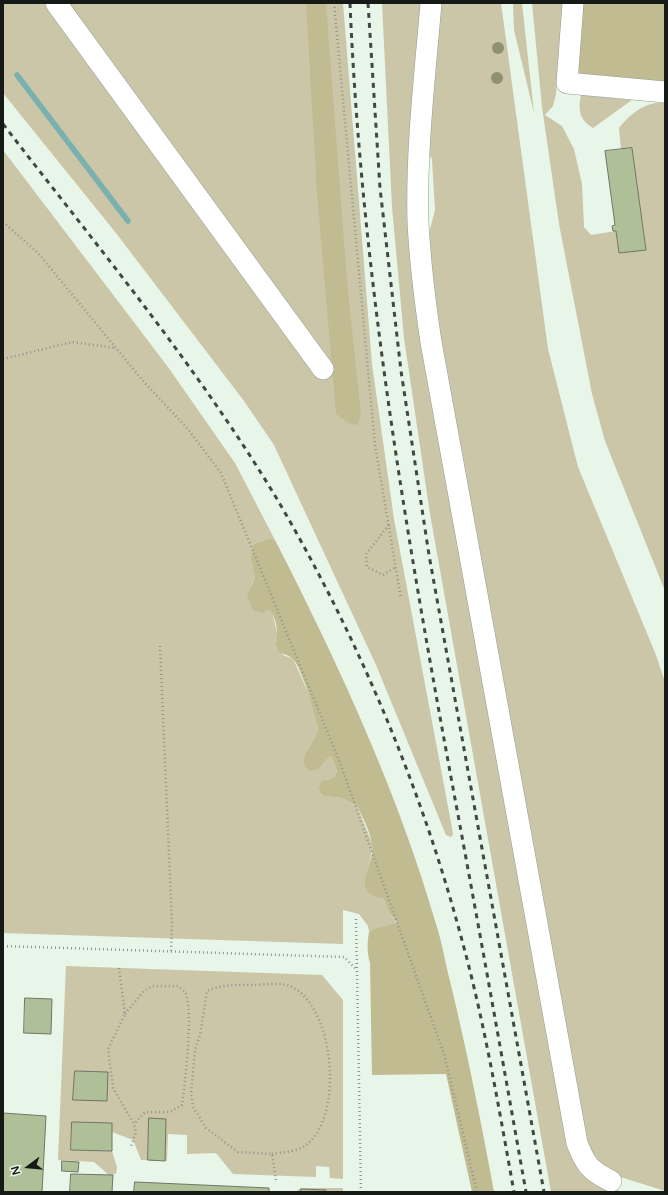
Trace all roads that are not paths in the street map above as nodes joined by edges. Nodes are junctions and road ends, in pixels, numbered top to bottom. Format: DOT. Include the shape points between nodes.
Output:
graph roads {
  1 [pos="56,3"];
  2 [pos="431,3"];
  3 [pos="573,3"];
  4 [pos="665,92"];
  5 [pos="323,370"];
  6 [pos="611,1181"];
  1 -- 5 [label="lane"];
  2 -- 6 [label="lane" via="419,158 418,220 430,342 577,1143 585,1163 597,1174"];
  3 -- 4 [label="lane" via="567,83"];
}
